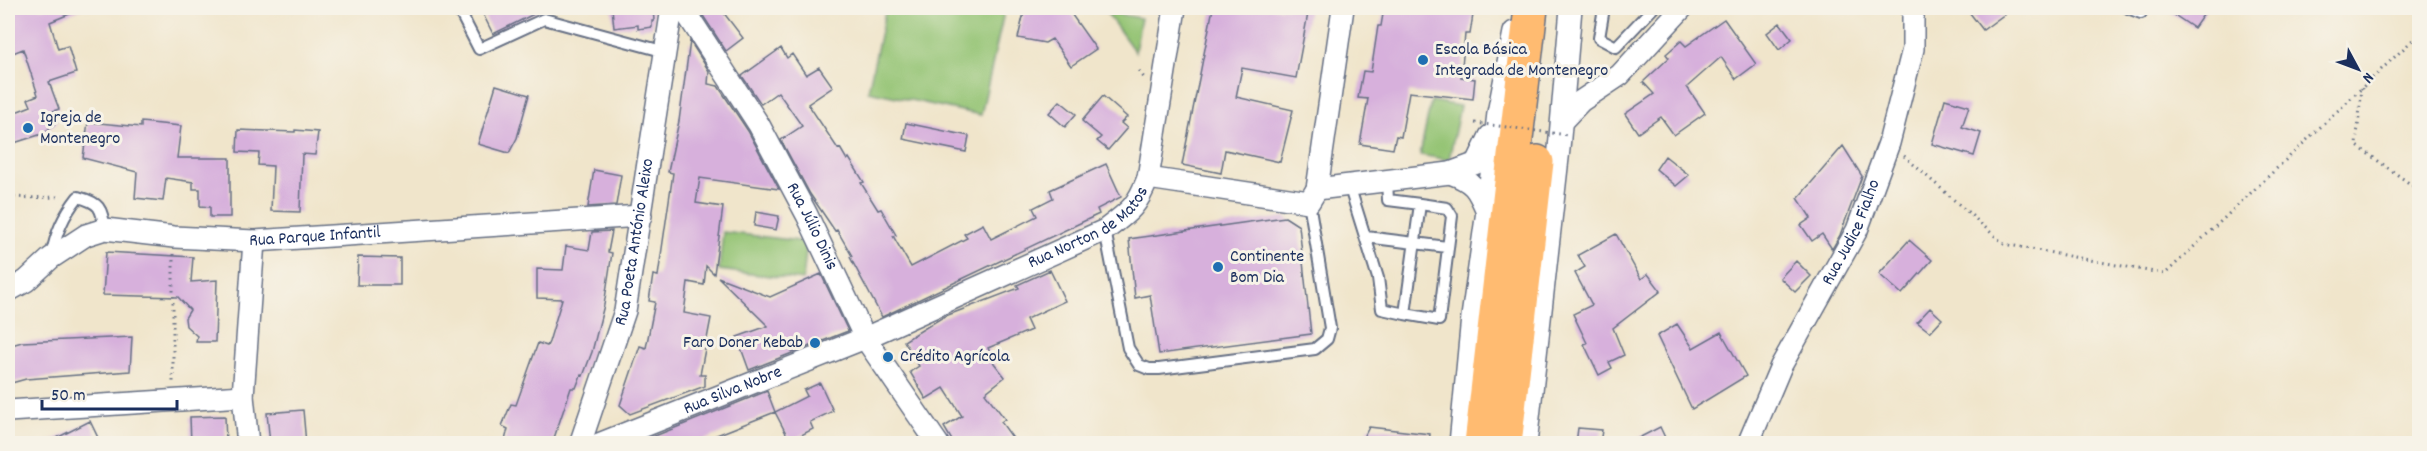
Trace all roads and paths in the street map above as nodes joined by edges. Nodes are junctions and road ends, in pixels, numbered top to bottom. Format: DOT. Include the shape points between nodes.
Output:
graph roads {
  1 [pos="458,8"];
  2 [pos="672,8"];
  3 [pos="683,8"];
  4 [pos="1175,8"];
  5 [pos="1343,8"];
  6 [pos="1518,8"];
  7 [pos="1531,8"];
  8 [pos="1554,8"];
  9 [pos="1571,8"];
  10 [pos="1604,8"];
  11 [pos="1653,8"];
  12 [pos="1682,8"];
  13 [pos="1913,8"];
  14 [pos="2128,8"];
  15 [pos="2141,14"];
  16 [pos="2420,33"];
  17 [pos="667,44"];
  18 [pos="1566,63"];
  19 [pos="1605,85"];
  20 [pos="2362,87"];
  21 [pos="1498,113"];
  22 [pos="1475,123"];
  23 [pos="1565,128"];
  24 [pos="1889,143"];
  25 [pos="1449,173"];
  26 [pos="1148,178"];
  27 [pos="1387,181"];
  28 [pos="1349,185"];
  29 [pos="2420,191"];
  30 [pos="8,196"];
  31 [pos="1313,196"];
  32 [pos="1420,204"];
  33 [pos="62,205"];
  34 [pos="1488,211"];
  35 [pos="641,216"];
  36 [pos="105,229"];
  37 [pos="1105,230"];
  38 [pos="174,237"];
  39 [pos="1366,237"];
  40 [pos="254,241"];
  41 [pos="1415,243"];
  42 [pos="1447,248"];
  43 [pos="51,258"];
  44 [pos="8,291"];
  45 [pos="1405,314"];
  46 [pos="865,338"];
  47 [pos="243,396"];
  48 [pos="173,400"];
  49 [pos="8,411"];
  50 [pos="248,444"];
  51 [pos="580,444"];
  52 [pos="599,444"];
  53 [pos="938,444"];
  54 [pos="1460,444"];
  55 [pos="1481,444"];
  56 [pos="1505,444"];
  57 [pos="1526,444"];
  58 [pos="1748,444"];
  1 -- 17 [label="lane" via="479,49 544,19"];
  2 -- 17 [label="street, Rua Poeta António Aleixo"];
  3 -- 46 [label="street, Rua Júlio Dinis" via="759,125"];
  4 -- 26 [label="street"];
  5 -- 31 [label="street"];
  6 -- 21 [label="street"];
  7 -- 55 [label="main road"];
  8 -- 56 [label="main road"];
  9 -- 18 [label="street"];
  10 -- 11 [label="lane" via="1599,38 1616,47"];
  12 -- 19 [label="street" via="1620,75"];
  13 -- 24 [label="street, Rua Judice Fialho" via="1913,49"];
  14 -- 15 [label="lane"];
  16 -- 20 [label="path"];
  17 -- 35 [label="street, Rua Poeta António Aleixo"];
  18 -- 19 [label="street" via="1581,81"];
  18 -- 23 [label="street"];
  19 -- 23 [label="street" via="1581,101"];
  20 -- 24 [label="path" via="2165,274 2004,244"];
  20 -- 29 [label="path" via="2356,145"];
  21 -- 25 [label="street, Rua Norton de Matos" via="1476,163"];
  21 -- 34 [label="street"];
  22 -- 23 [label="path, bridge"];
  23 -- 57 [label="street"];
  24 -- 58 [label="street, Rua Judice Fialho" via="1857,231 1781,366"];
  25 -- 27 [label="street, Rua Norton de Matos"];
  25 -- 34 [label="street" via="1467,179"];
  26 -- 31 [label="street, Rua Norton de Matos"];
  26 -- 37 [label="street, Rua Norton de Matos" via="1139,200"];
  27 -- 28 [label="street, Rua Norton de Matos"];
  27 -- 32 [label="lane" via="1388,200"];
  28 -- 31 [label="street, Rua Norton de Matos"];
  28 -- 39 [label="lane"];
  30 -- 33 [label="path" via="63,198"];
  31 -- 37 [label="lane" via="1330,328 1327,339 1315,349 1159,369 1139,365 1128,348"];
  32 -- 41 [label="lane"];
  32 -- 42 [label="lane" via="1447,208 1452,216"];
  34 -- 54 [label="street" via="1472,317"];
  35 -- 40 [label="street, Rua Parque Infantil"];
  35 -- 51 [label="street, Rua Poeta António Aleixo" via="625,311"];
  36 -- 38 [label="street, Rua Parque Infantil"];
  36 -- 43 [label="street, Rua Parque Infantil" via="86,235"];
  36 -- 43 [label="lane" via="101,209 78,197 56,232"];
  37 -- 46 [label="street, Rua Norton de Matos"];
  38 -- 40 [label="street, Rua Parque Infantil"];
  38 -- 48 [label="path"];
  39 -- 41 [label="lane"];
  39 -- 45 [label="lane" via="1382,309"];
  40 -- 47 [label="street"];
  41 -- 42 [label="lane"];
  41 -- 45 [label="lane"];
  42 -- 45 [label="lane" via="1439,320"];
  43 -- 44 [label="street, Rua Parque Infantil" via="26,281"];
  46 -- 52 [label="street, Rua Silva Nobre"];
  46 -- 53 [label="street, Rua Júlio Dinis"];
  47 -- 48 [label="street"];
  47 -- 50 [label="street"];
  48 -- 49 [label="street"];
}
